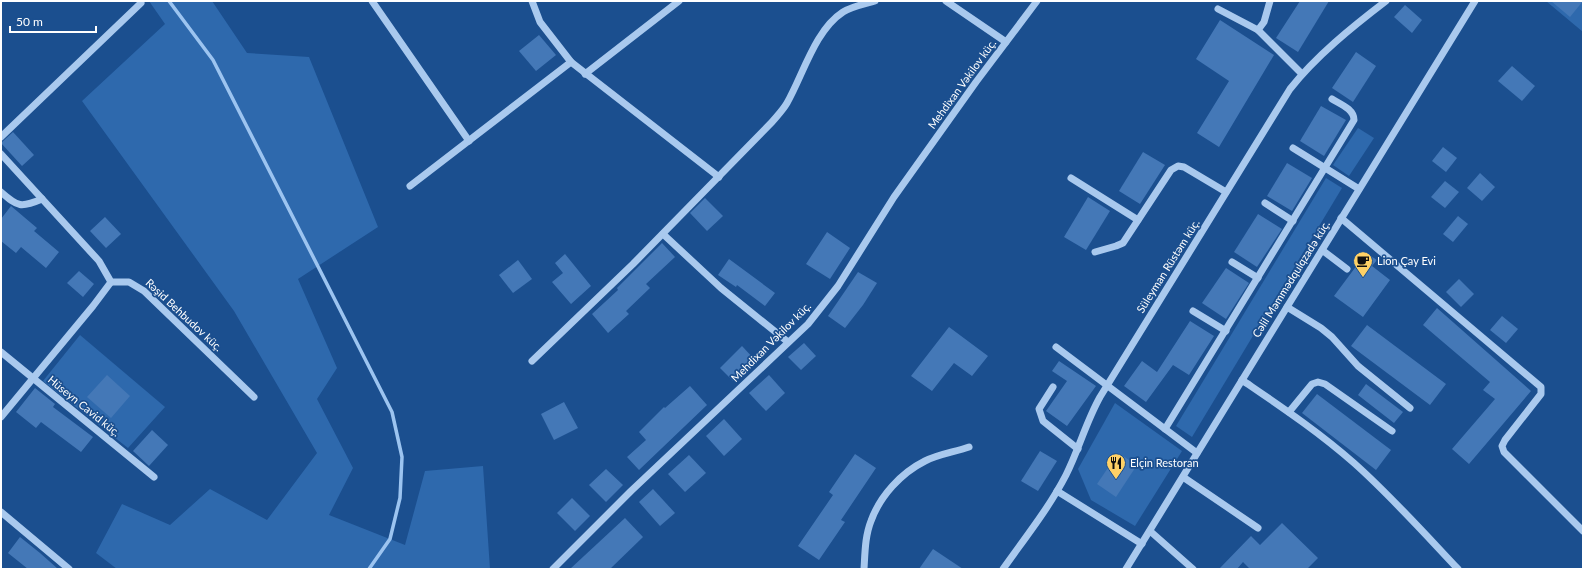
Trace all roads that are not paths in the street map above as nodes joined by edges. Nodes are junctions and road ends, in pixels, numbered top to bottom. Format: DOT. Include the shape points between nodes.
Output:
graph roads {
  1 [pos="372,1"];
  2 [pos="532,1"];
  3 [pos="679,1"];
  4 [pos="875,1"];
  5 [pos="946,1"];
  6 [pos="1037,1"];
  7 [pos="1270,1"];
  8 [pos="1386,1"];
  9 [pos="1475,1"];
  10 [pos="141,3"];
  11 [pos="1218,9"];
  12 [pos="1258,30"];
  13 [pos="1006,42"];
  14 [pos="571,62"];
  15 [pos="585,74"];
  16 [pos="1302,74"];
  17 [pos="1332,98"];
  18 [pos="1,137"];
  19 [pos="469,141"];
  20 [pos="1293,148"];
  21 [pos="1,154"];
  22 [pos="1325,168"];
  23 [pos="719,177"];
  24 [pos="1071,178"];
  25 [pos="410,186"];
  26 [pos="1359,189"];
  27 [pos="1,192"];
  28 [pos="1226,192"];
  29 [pos="42,199"];
  30 [pos="1265,203"];
  31 [pos="1342,218"];
  32 [pos="1138,220"];
  33 [pos="1293,221"];
  34 [pos="663,234"];
  35 [pos="1322,250"];
  36 [pos="1095,252"];
  37 [pos="1232,262"];
  38 [pos="1347,269"];
  39 [pos="1258,278"];
  40 [pos="111,282"];
  41 [pos="1287,306"];
  42 [pos="1193,311"];
  43 [pos="1226,331"];
  44 [pos="788,342"];
  45 [pos="1056,347"];
  46 [pos="1,352"];
  47 [pos="532,360"];
  48 [pos="33,379"];
  49 [pos="1242,380"];
  50 [pos="1107,385"];
  51 [pos="1053,387"];
  52 [pos="254,397"];
  53 [pos="1410,408"];
  54 [pos="1289,412"];
  55 [pos="1,417"];
  56 [pos="1166,429"];
  57 [pos="1392,431"];
  58 [pos="969,447"];
  59 [pos="1078,449"];
  60 [pos="1197,453"];
  61 [pos="154,477"];
  62 [pos="1182,477"];
  63 [pos="1057,491"];
  64 [pos="1,512"];
  65 [pos="1258,528"];
  66 [pos="1150,531"];
  67 [pos="1583,531"];
  68 [pos="1142,544"];
  69 [pos="69,569"];
  70 [pos="553,569"];
  71 [pos="864,569"];
  72 [pos="1003,569"];
  73 [pos="1126,569"];
  74 [pos="1193,569"];
  75 [pos="1458,569"];
  1 -- 19 [label="street"];
  2 -- 14 [label="street" via="540,22"];
  3 -- 15 [label="street"];
  4 -- 23 [label="street" via="843,12 828,26 811,53 786,104"];
  5 -- 13 [label="street"];
  6 -- 13 [label="street, Mehdixan Vəkilov küç."];
  7 -- 12 [label="street" via="1264,22"];
  8 -- 16 [label="street, Süleyman Rüstəm küç."];
  9 -- 26 [label="street, Cəlil Məmmədqulqzadə küç."];
  10 -- 18 [label="street"];
  11 -- 12 [label="street"];
  12 -- 16 [label="street"];
  13 -- 44 [label="street, Mehdixan Vəkilov küç." via="894,197 838,286 808,324"];
  14 -- 15 [label="street"];
  14 -- 19 [label="street"];
  15 -- 23 [label="street"];
  16 -- 28 [label="street, Süleyman Rüstəm küç."];
  17 -- 22 [label="street" via="1352,111 1354,120"];
  19 -- 25 [label="street"];
  20 -- 22 [label="street"];
  21 -- 29 [label="street"];
  22 -- 26 [label="street"];
  22 -- 33 [label="street"];
  23 -- 34 [label="street"];
  24 -- 32 [label="street"];
  26 -- 31 [label="street, Cəlil Məmmədqulqzadə küç."];
  27 -- 29 [label="street" via="14,204 21,206"];
  28 -- 32 [label="street" via="1178,166 1172,170"];
  28 -- 50 [label="street, Süleyman Rüstəm küç."];
  29 -- 40 [label="street" via="99,261"];
  30 -- 33 [label="street"];
  31 -- 35 [label="street, Cəlil Məmmədqulqzadə küç."];
  31 -- 67 [label="street" via="1541,387 1542,394 1502,446 1509,459"];
  32 -- 36 [label="street" via="1123,243"];
  33 -- 39 [label="street"];
  34 -- 44 [label="street" via="721,288"];
  34 -- 47 [label="street"];
  35 -- 38 [label="street"];
  35 -- 41 [label="street, Cəlil Məmmədqulqzadə küç."];
  37 -- 39 [label="street"];
  39 -- 43 [label="street"];
  40 -- 48 [label="street"];
  40 -- 52 [label="street, Rəşid Behbudov küç." via="129,282 144,291"];
  41 -- 49 [label="street, Cəlil Məmmədqulqzadə küç."];
  41 -- 53 [label="street" via="1322,328 1358,366"];
  42 -- 43 [label="street"];
  43 -- 56 [label="street"];
  44 -- 70 [label="street, Mehdixan Vəkilov küç."];
  45 -- 50 [label="street"];
  46 -- 48 [label="street, Hüseyn Cavid küç."];
  48 -- 55 [label="street"];
  48 -- 61 [label="street, Hüseyn Cavid küç."];
  49 -- 54 [label="street"];
  49 -- 60 [label="street, Cəlil Məmmədqulqzadə küç."];
  50 -- 56 [label="street"];
  50 -- 59 [label="street, Süleyman Rüstəm küç." via="1089,418"];
  51 -- 59 [label="street" via="1039,409 1040,415 1043,421"];
  54 -- 57 [label="street" via="1312,384 1318,382 1325,384"];
  54 -- 75 [label="street" via="1355,464 1408,515"];
  56 -- 60 [label="street"];
  58 -- 71 [label="street" via="926,460 904,474 885,495 871,520"];
  59 -- 63 [label="street, Süleyman Rüstəm küç."];
  60 -- 62 [label="street, Cəlil Məmmədqulqzadə küç."];
  62 -- 65 [label="street"];
  62 -- 66 [label="street, Cəlil Məmmədqulqzadə küç."];
  63 -- 68 [label="street"];
  63 -- 72 [label="street, Süleyman Rüstəm küç."];
  64 -- 69 [label="street"];
  66 -- 68 [label="street, Cəlil Məmmədqulqzadə küç."];
  66 -- 74 [label="street"];
  68 -- 73 [label="street, Cəlil Məmmədqulqzadə küç."];
}
